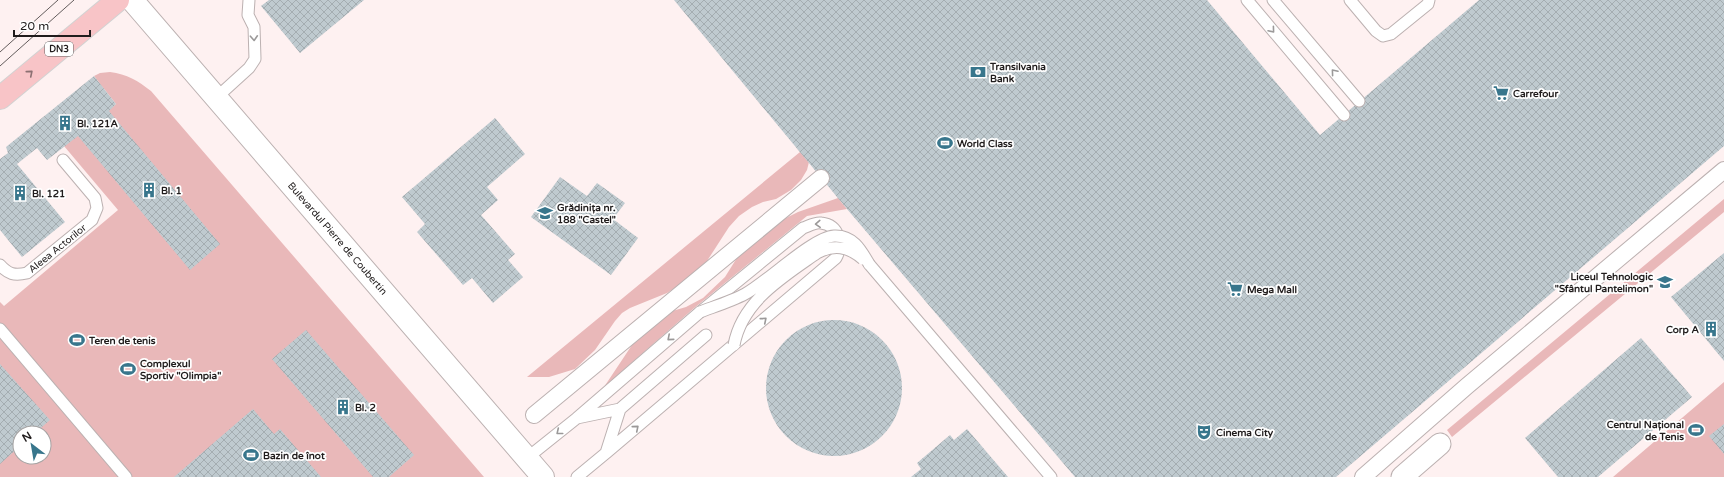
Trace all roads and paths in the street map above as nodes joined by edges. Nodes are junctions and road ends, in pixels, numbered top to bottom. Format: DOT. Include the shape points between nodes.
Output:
graph roads {
  1 [pos="118,0"];
  2 [pos="132,0"];
  3 [pos="249,0"];
  4 [pos="1247,0"];
  5 [pos="1273,0"];
  6 [pos="1350,0"];
  7 [pos="1429,0"];
  8 [pos="0,98"];
  9 [pos="216,98"];
  10 [pos="1359,101"];
  11 [pos="1344,115"];
  12 [pos="63,160"];
  13 [pos="1724,170"];
  14 [pos="821,178"];
  15 [pos="839,236"];
  16 [pos="869,264"];
  17 [pos="0,265"];
  18 [pos="700,312"];
  19 [pos="0,329"];
  20 [pos="706,335"];
  21 [pos="734,345"];
  22 [pos="620,409"];
  23 [pos="534,415"];
  24 [pos="577,418"];
  25 [pos="1440,444"];
  26 [pos="606,453"];
  27 [pos="527,458"];
  28 [pos="126,477"];
  29 [pos="543,477"];
  30 [pos="577,477"];
  31 [pos="1051,477"];
  32 [pos="1363,477"];
  33 [pos="1402,477"];
  8 -- 1 [label="main road, DN3, one-way"];
  2 -- 9 [label="street, Bulevardul Pierre de Coubertin"];
  3 -- 9 [label="lane, one-way" via="248,15 254,27 254,59 249,68"];
  4 -- 11 [label="lane, one-way"];
  10 -- 5 [label="lane, one-way"];
  6 -- 7 [label="lane" via="1376,31 1384,36 1391,34 1428,4"];
  9 -- 27 [label="street, Bulevardul Pierre de Coubertin"];
  12 -- 17 [label="lane, Aleea Actorilor" via="95,198 97,208 92,220 27,273 8,273"];
  13 -- 32 [label="street"];
  14 -- 23 [label="street"];
  15 -- 16 [label="lane, bridge" via="855,243"];
  15 -- 18 [label="lane, bridge" via="832,236 816,244 744,295"];
  15 -- 18 [label="lane, one-way" via="827,224 820,223 803,228"];
  21 -- 15 [label="lane, one-way" via="836,258 840,252"];
  16 -- 21 [label="lane, bridge" via="854,252 838,246 817,253 761,295 737,332"];
  16 -- 31 [label="lane"];
  18 -- 24 [label="lane, one-way"];
  19 -- 28 [label="lane"];
  20 -- 22 [label="lane"];
  26 -- 21 [label="lane, one-way"];
  22 -- 24 [label="lane"];
  22 -- 26 [label="lane"];
  24 -- 27 [label="lane, one-way"];
  25 -- 33 [label="street"];
  26 -- 30 [label="lane"];
  27 -- 29 [label="street, Bulevardul Pierre de Coubertin"];
}
